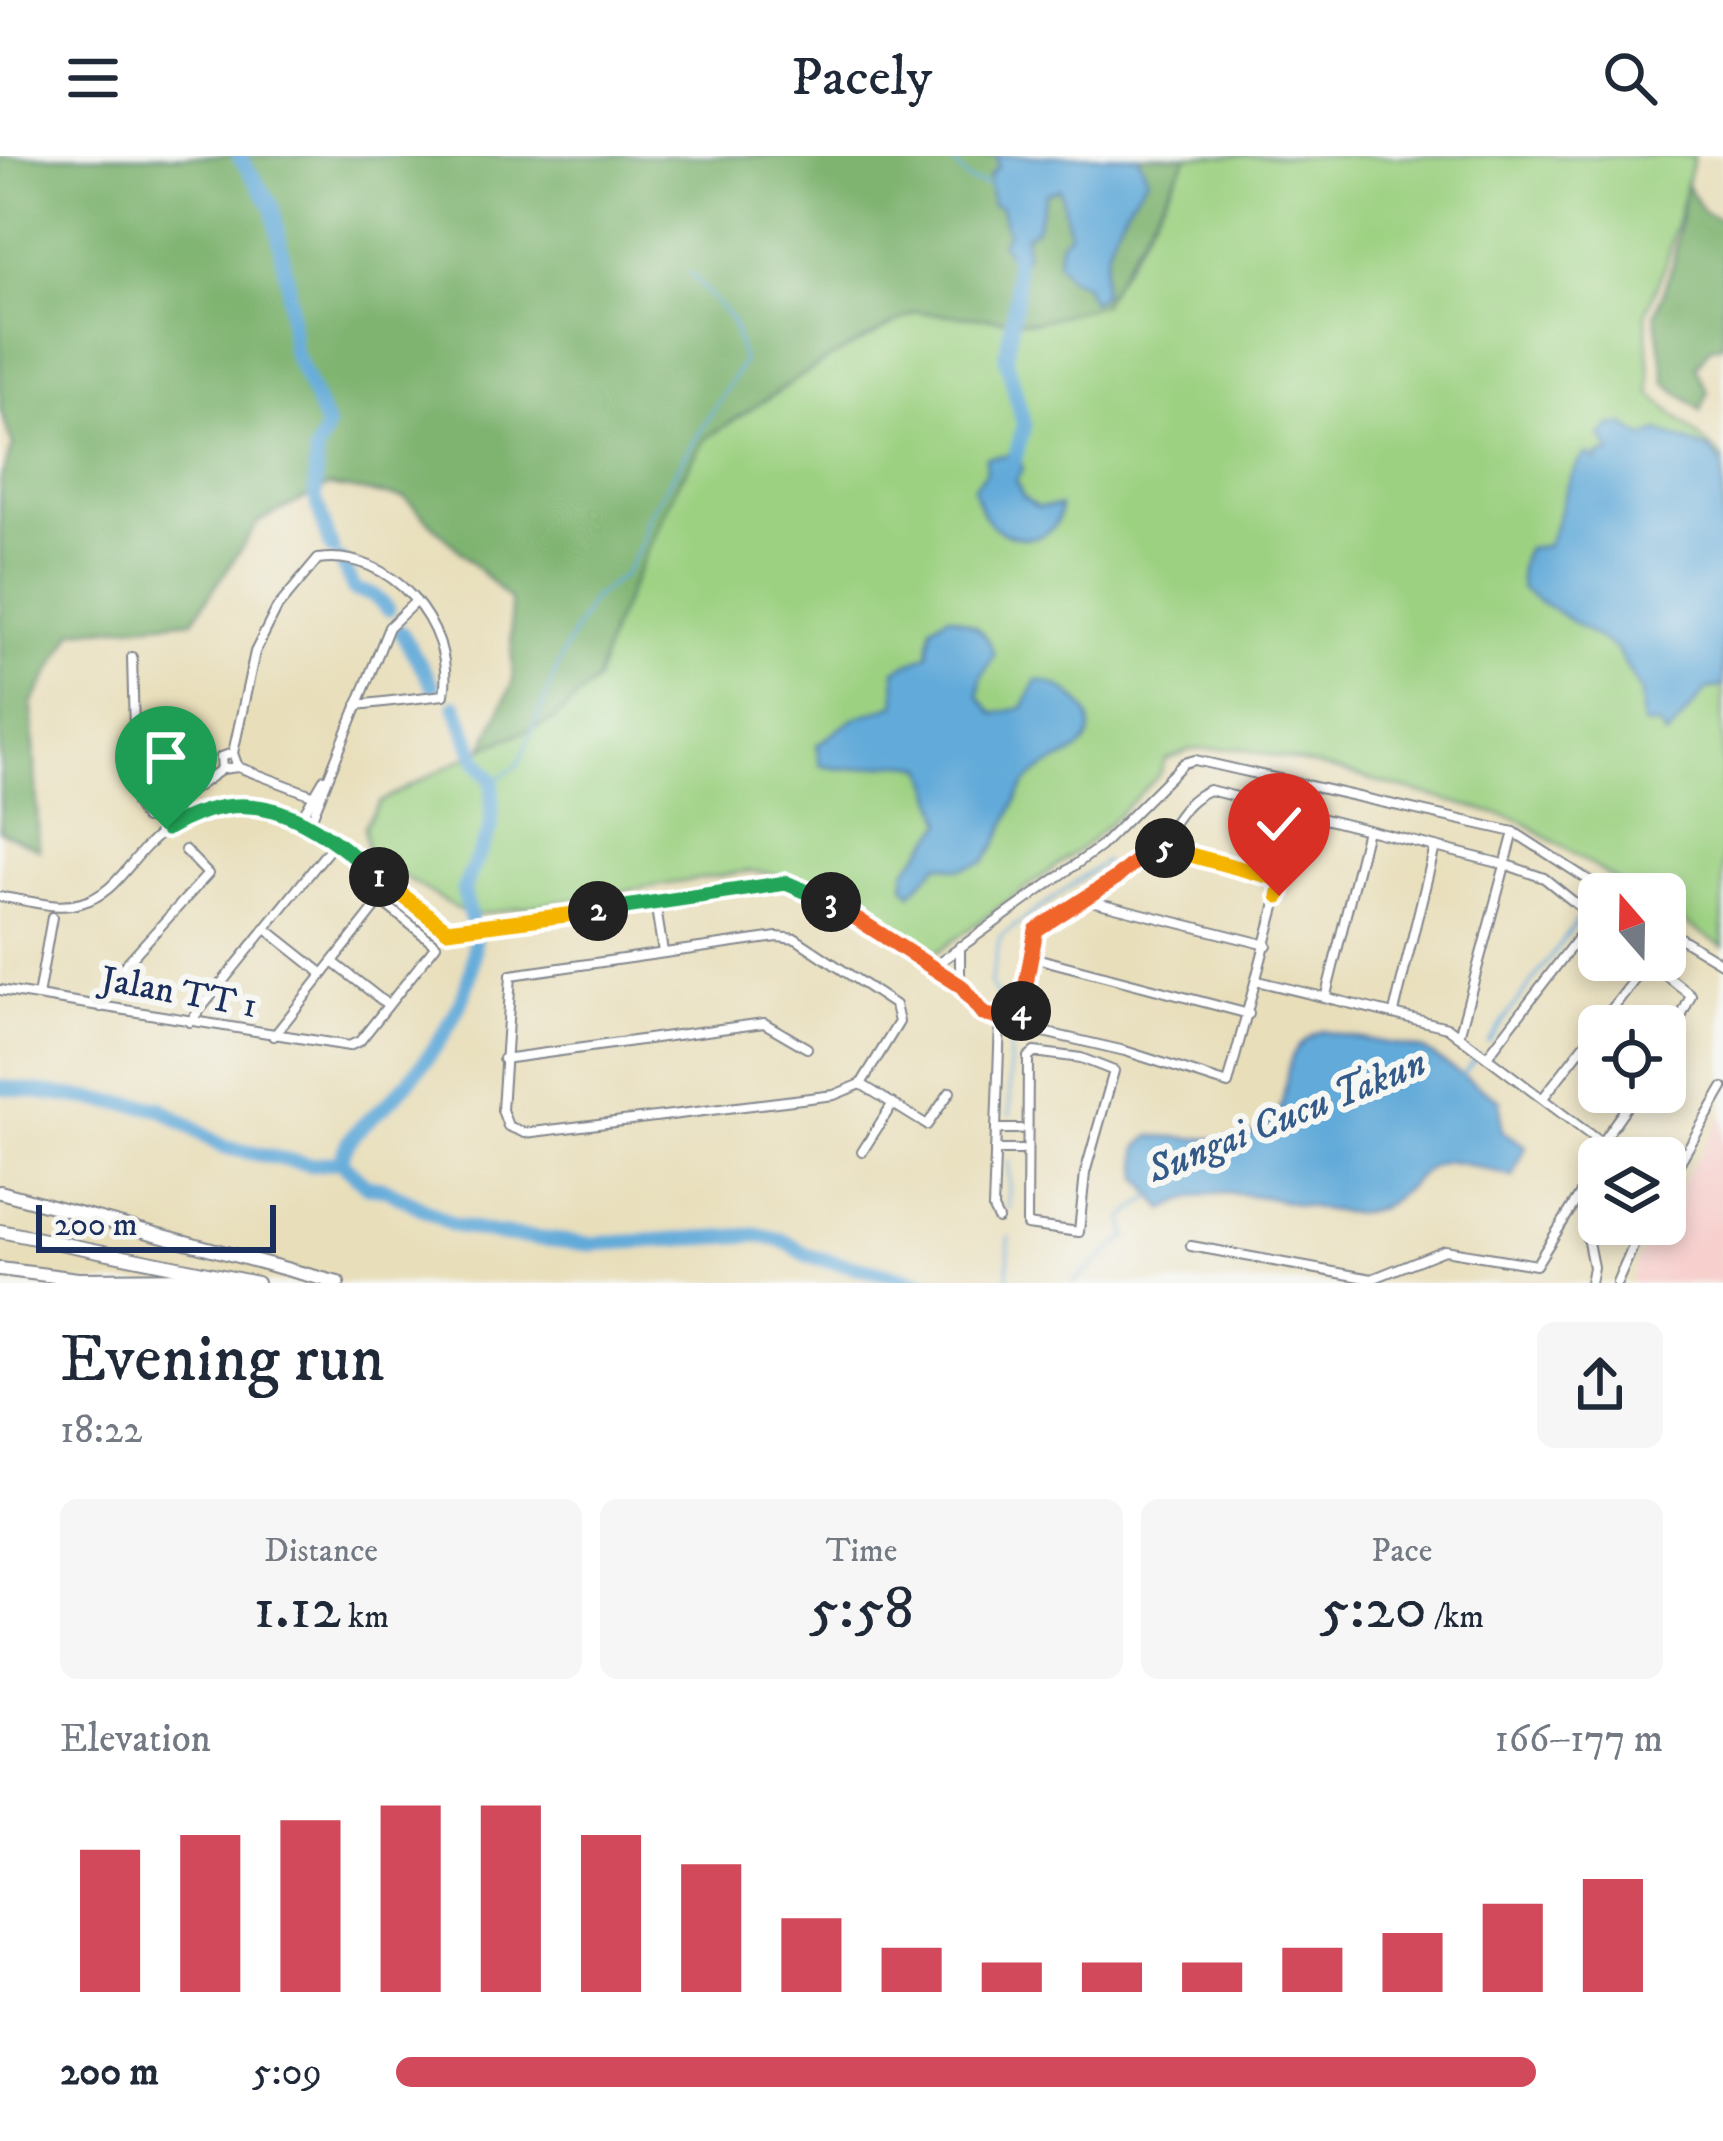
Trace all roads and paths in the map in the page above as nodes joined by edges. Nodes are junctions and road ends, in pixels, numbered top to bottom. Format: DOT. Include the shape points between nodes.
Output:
graph roads {
  1 [pos="416,601"];
  2 [pos="132,657"];
  3 [pos="356,705"];
  4 [pos="233,752"];
  5 [pos="238,767"];
  6 [pos="222,769"];
  7 [pos="316,796"];
  8 [pos="1300,813"];
  9 [pos="306,821"];
  10 [pos="1367,830"];
  11 [pos="1514,832"];
  12 [pos="336,841"];
  13 [pos="1155,845"];
  14 [pos="1435,847"];
  15 [pos="185,850"];
  16 [pos="1507,865"];
  17 [pos="1578,873"];
  18 [pos="1283,880"];
  19 [pos="391,888"];
  20 [pos="0,897"];
  21 [pos="1086,900"];
  22 [pos="380,901"];
  23 [pos="655,902"];
  24 [pos="1578,905"];
  25 [pos="52,917"];
  26 [pos="265,928"];
  27 [pos="1686,942"];
  28 [pos="1578,943"];
  29 [pos="961,945"];
  30 [pos="1267,945"];
  31 [pos="663,952"];
  32 [pos="1032,958"];
  33 [pos="333,962"];
  34 [pos="1723,964"];
  35 [pos="933,967"];
  36 [pos="323,974"];
  37 [pos="1257,981"];
  38 [pos="1633,981"];
  39 [pos="1673,981"];
  40 [pos="961,986"];
  41 [pos="0,990"];
  42 [pos="1326,995"];
  43 [pos="38,996"];
  44 [pos="388,1005"];
  45 [pos="1686,1006"];
  46 [pos="101,1007"];
  47 [pos="1394,1012"];
  48 [pos="1249,1014"];
  49 [pos="190,1022"];
  50 [pos="1000,1022"];
  51 [pos="1018,1023"];
  52 [pos="274,1036"];
  53 [pos="1459,1036"];
  54 [pos="808,1048"];
  55 [pos="1489,1054"];
  56 [pos="503,1059"];
  57 [pos="861,1084"];
  58 [pos="1723,1088"];
  59 [pos="950,1092"];
  60 [pos="1544,1098"];
  61 [pos="892,1103"];
  62 [pos="996,1129"];
  63 [pos="1593,1137"];
  64 [pos="995,1150"];
  65 [pos="862,1152"];
  66 [pos="1686,1152"];
  67 [pos="0,1194"];
  68 [pos="1578,1198"];
  69 [pos="998,1219"];
  70 [pos="1027,1225"];
  71 [pos="2,1231"];
  72 [pos="1589,1245"];
  73 [pos="1633,1245"];
  74 [pos="1191,1246"];
  75 [pos="0,1269"];
  76 [pos="250,1282"];
  77 [pos="338,1283"];
  78 [pos="1590,1283"];
  79 [pos="1617,1283"];
  1 -- 3 [label="street" via="389,627"];
  1 -- 3 [label="street" via="444,659 444,695"];
  1 -- 4 [label="street" via="357,559 318,560 277,608 255,652"];
  2 -- 6 [label="street" via="140,812 152,819"];
  3 -- 7 [label="street"];
  4 -- 5 [label="street"];
  4 -- 6 [label="street" via="221,757"];
  5 -- 6 [label="street"];
  5 -- 7 [label="street"];
  7 -- 9 [label="street"];
  8 -- 10 [label="street"];
  8 -- 13 [label="street" via="1208,790 1187,800"];
  8 -- 18 [label="street"];
  9 -- 12 [label="street"];
  9 -- 20 [label="street" via="254,806 208,809 166,829 88,901 56,906"];
  10 -- 14 [label="street"];
  10 -- 42 [label="street"];
  11 -- 16 [label="street"];
  11 -- 17 [label="street"];
  11 -- 29 [label="street" via="1195,760 1100,847"];
  12 -- 19 [label="street"];
  12 -- 26 [label="street"];
  13 -- 18 [label="street"];
  13 -- 21 [label="street"];
  14 -- 16 [label="street"];
  14 -- 47 [label="street"];
  15 -- 46 [label="street" via="208,874 116,976"];
  16 -- 24 [label="street" via="1544,878"];
  16 -- 53 [label="street"];
  18 -- 30 [label="street"];
  19 -- 22 [label="street"];
  19 -- 23 [label="street" via="447,930"];
  21 -- 30 [label="street"];
  21 -- 32 [label="street" via="1036,930"];
  22 -- 33 [label="street"];
  22 -- 44 [label="street" via="436,945"];
  23 -- 31 [label="street"];
  23 -- 35 [label="street" via="786,883 808,888"];
  25 -- 43 [label="street"];
  26 -- 36 [label="street"];
  26 -- 49 [label="street"];
  27 -- 34 [label="street"];
  28 -- 55 [label="street"];
  29 -- 35 [label="street"];
  29 -- 40 [label="street"];
  30 -- 37 [label="street"];
  31 -- 56 [label="street" via="511,975"];
  31 -- 57 [label="street" via="796,939 855,978 900,1013"];
  32 -- 48 [label="street"];
  32 -- 51 [label="street"];
  33 -- 36 [label="street"];
  33 -- 44 [label="street"];
  35 -- 40 [label="street"];
  36 -- 52 [label="street"];
  37 -- 42 [label="street"];
  37 -- 48 [label="street"];
  38 -- 60 [label="street"];
  39 -- 45 [label="street" via="1691,995"];
  40 -- 50 [label="street"];
  41 -- 43 [label="street, Jalan TT 1"];
  42 -- 47 [label="street"];
  43 -- 46 [label="street, Jalan TT 1"];
  44 -- 52 [label="street, Jalan TT 1" via="349,1046"];
  46 -- 49 [label="street, Jalan TT 1"];
  47 -- 53 [label="street"];
  48 -- 51 [label="street" via="1228,1084"];
  49 -- 52 [label="street, Jalan TT 1"];
  50 -- 51 [label="street"];
  50 -- 62 [label="street"];
  53 -- 55 [label="street"];
  54 -- 56 [label="street" via="764,1024"];
  55 -- 60 [label="street"];
  56 -- 57 [label="street" via="504,1119 525,1133 834,1095"];
  57 -- 61 [label="street"];
  58 -- 66 [label="street"];
  59 -- 61 [label="street" via="927,1125"];
  60 -- 63 [label="street"];
  61 -- 65 [label="street"];
  62 -- 64 [label="street"];
  62 -- 64 [label="street" via="1017,1129 1018,1150"];
  64 -- 69 [label="street"];
  67 -- 77 [label="highway"];
  68 -- 74 [label="street" via="1536,1265 1444,1250 1372,1280"];
  70 -- 70 [label="street" via="1028,1057 1082,1058 1112,1069 1106,1115 1084,1173 1084,1229"];
  71 -- 76 [label="highway"];
  72 -- 78 [label="street"];
  73 -- 79 [label="street"];
  75 -- 76 [label="highway"];
}
